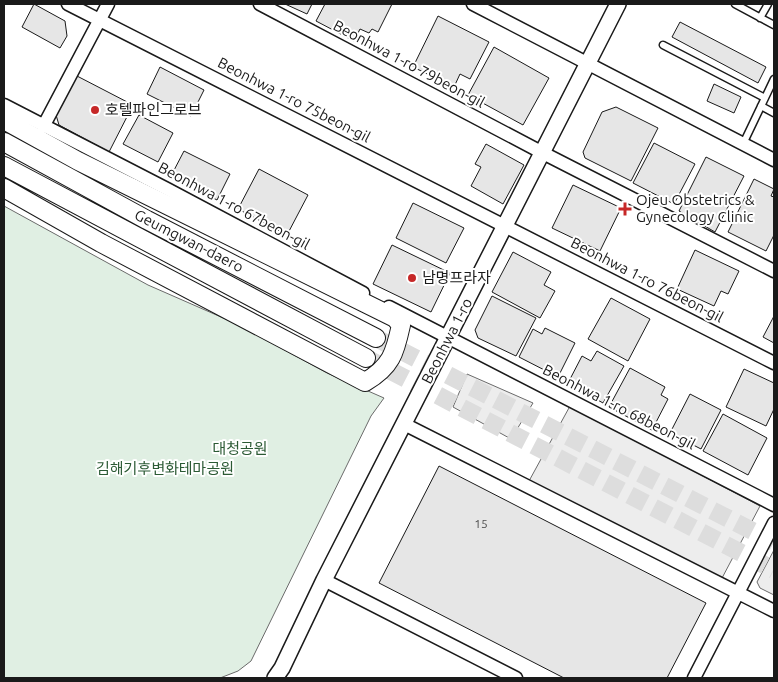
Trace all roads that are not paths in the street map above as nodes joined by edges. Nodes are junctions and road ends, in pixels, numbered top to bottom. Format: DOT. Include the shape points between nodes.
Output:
graph roads {
  1 [pos="68,4"];
  2 [pos="108,4"];
  3 [pos="260,4"];
  4 [pos="473,4"];
  5 [pos="618,4"];
  6 [pos="735,4"];
  7 [pos="768,4"];
  8 [pos="760,18"];
  9 [pos="99,20"];
  10 [pos="774,26"];
  11 [pos="663,45"];
  12 [pos="589,63"];
  13 [pos="774,79"];
  14 [pos="765,98"];
  15 [pos="4,105"];
  16 [pos="760,106"];
  17 [pos="774,113"];
  18 [pos="4,120"];
  19 [pos="43,127"];
  20 [pos="7,143"];
  21 [pos="743,144"];
  22 [pos="543,153"];
  23 [pos="774,160"];
  24 [pos="8,170"];
  25 [pos="4,188"];
  26 [pos="505,225"];
  27 [pos="774,271"];
  28 [pos="376,338"];
  29 [pos="448,338"];
  30 [pos="366,358"];
  31 [pos="774,363"];
  32 [pos="404,424"];
  33 [pos="774,504"];
  34 [pos="774,523"];
  35 [pos="324,580"];
  36 [pos="738,592"];
  37 [pos="774,611"];
  38 [pos="275,678"];
  39 [pos="516,678"];
  40 [pos="694,678"];
  1 -- 9 [label="street, Beonhwa 1-ro 75beon-gil"];
  2 -- 9 [label="street"];
  3 -- 22 [label="street, Beonhwa 1-ro 79beon-gil"];
  4 -- 12 [label="street"];
  5 -- 12 [label="street, Beonhwa 1-ro"];
  6 -- 8 [label="lane"];
  7 -- 8 [label="lane"];
  8 -- 10 [label="lane"];
  9 -- 19 [label="street"];
  9 -- 26 [label="street, Beonhwa 1-ro 75beon-gil"];
  11 -- 14 [label="lane"];
  12 -- 21 [label="street"];
  12 -- 22 [label="street, Beonhwa 1-ro"];
  13 -- 14 [label="lane"];
  14 -- 16 [label="lane"];
  15 -- 19 [label="street, Beonhwa 1-ro 67beon-gil"];
  16 -- 17 [label="lane"];
  16 -- 21 [label="lane"];
  18 -- 25 [label="main road" via="86,165 395,318 401,325 390,361 366,382 101,243"];
  19 -- 29 [label="street, Beonhwa 1-ro 67beon-gil"];
  20 -- 28 [label="main road, Geumgwan-daero" via="147,220"];
  21 -- 23 [label="street"];
  22 -- 26 [label="street, Beonhwa 1-ro"];
  22 -- 27 [label="street, Beonhwa 1-ro 79beon-gil"];
  24 -- 30 [label="main road, Geumgwan-daero"];
  26 -- 29 [label="street, Beonhwa 1-ro"];
  26 -- 31 [label="street, Beonhwa 1-ro 76beon-gil"];
  29 -- 32 [label="street, Beonhwa 1-ro"];
  29 -- 33 [label="street, Beonhwa 1-ro 68beon-gil"];
  32 -- 35 [label="street, Beonhwa 1-ro"];
  32 -- 36 [label="street"];
  34 -- 36 [label="street"];
  35 -- 38 [label="street, Beonhwa 1-ro"];
  35 -- 39 [label="street"];
  36 -- 37 [label="street"];
  36 -- 40 [label="street"];
}
